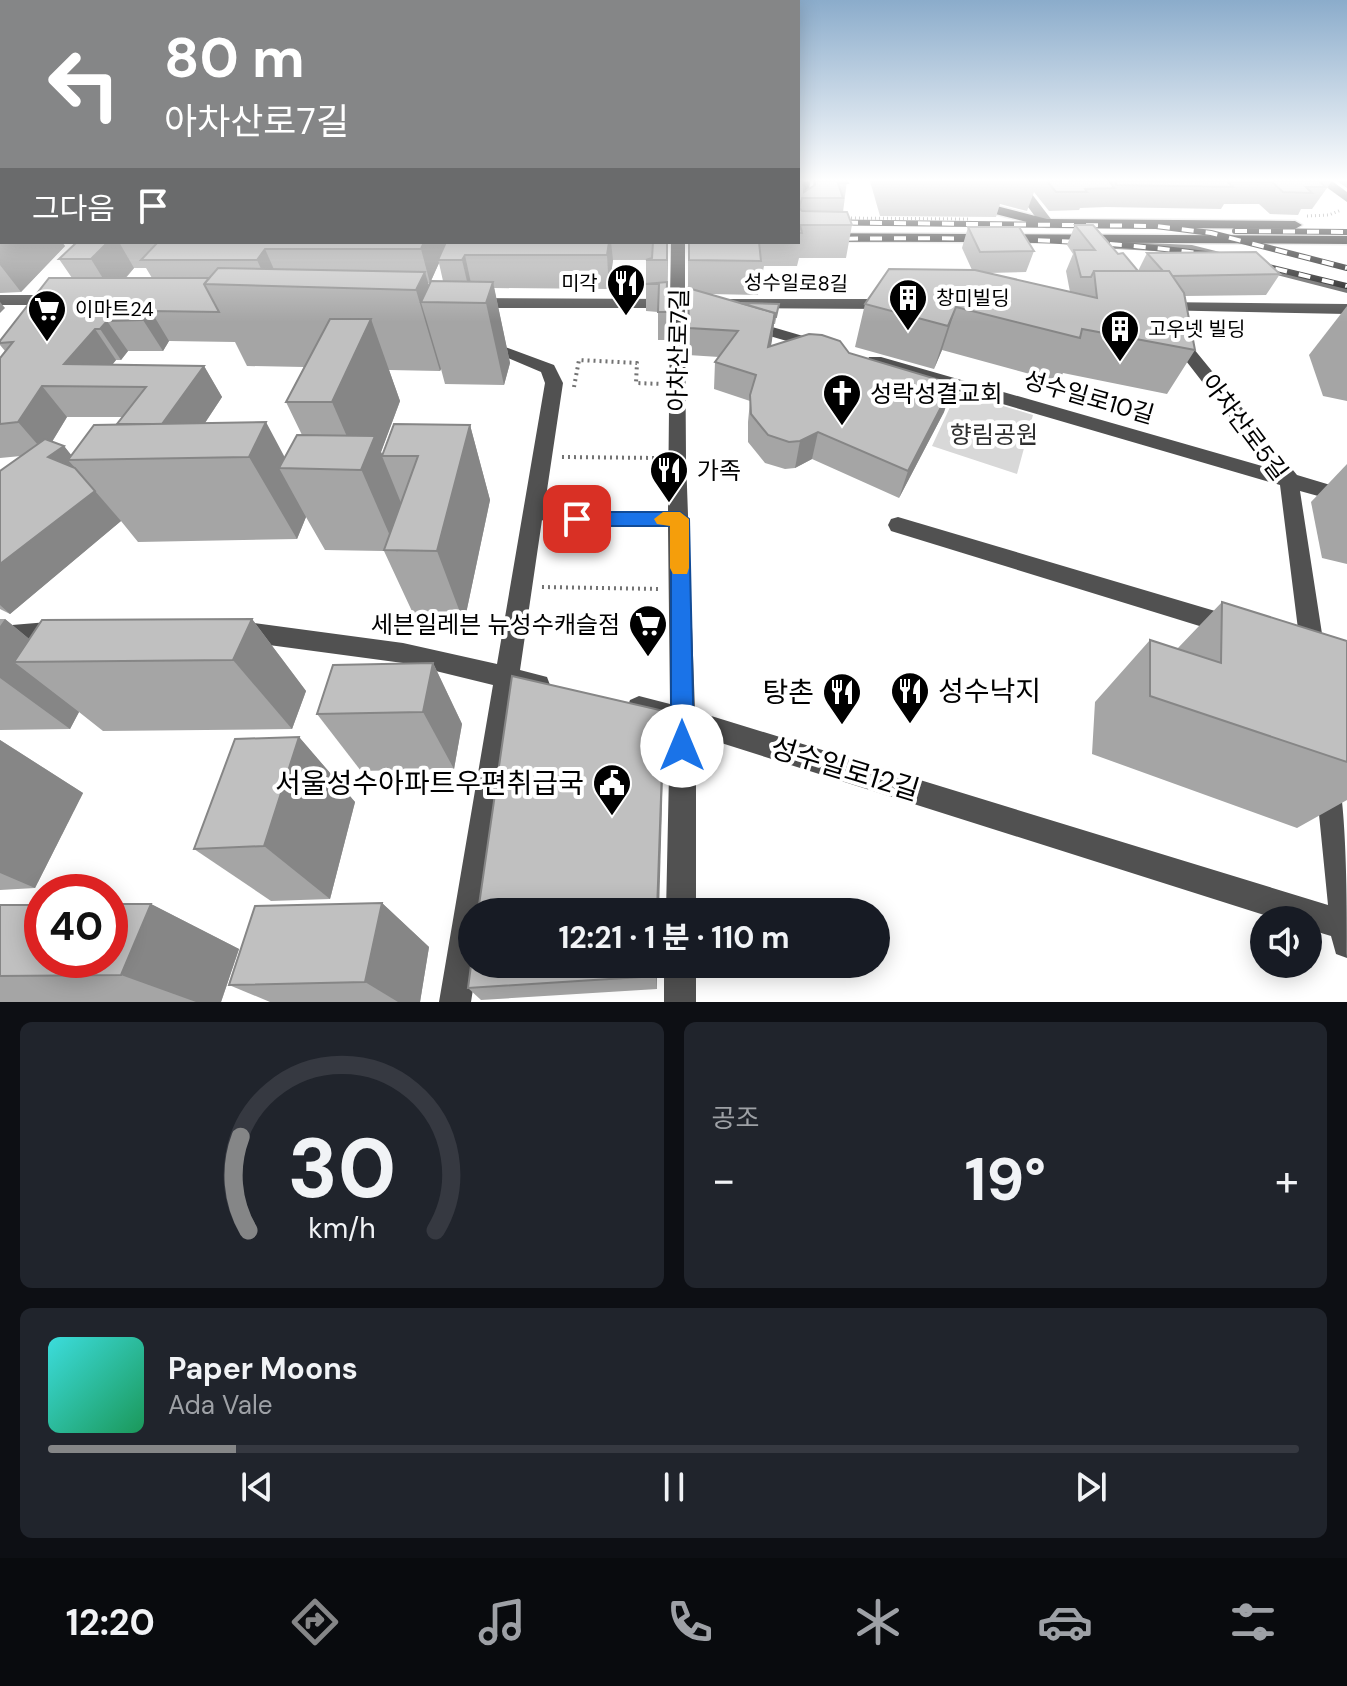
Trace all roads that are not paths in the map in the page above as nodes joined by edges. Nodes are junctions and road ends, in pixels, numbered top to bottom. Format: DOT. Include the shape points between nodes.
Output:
graph roads {
  1 [pos="800,237"];
  2 [pos="1347,240"];
  3 [pos="1099,242"];
  4 [pos="678,244"];
  5 [pos="1123,272"];
  6 [pos="1347,289"];
  7 [pos="0,300"];
  8 [pos="680,302"];
  9 [pos="447,303"];
  10 [pos="900,304"];
  11 [pos="1347,309"];
  12 [pos="36,321"];
  13 [pos="460,343"];
  14 [pos="831,349"];
  15 [pos="862,358"];
  16 [pos="1289,479"];
  17 [pos="1347,497"];
  18 [pos="552,519"];
  19 [pos="680,519"];
  20 [pos="898,525"];
  21 [pos="216,628"];
  22 [pos="77,630"];
  23 [pos="1253,633"];
  24 [pos="0,636"];
  25 [pos="1283,641"];
  26 [pos="1312,650"];
  27 [pos="507,677"];
  28 [pos="1316,681"];
  29 [pos="567,691"];
  30 [pos="611,702"];
  31 [pos="683,719"];
  32 [pos="1325,757"];
  33 [pos="681,898"];
  34 [pos="1346,926"];
  35 [pos="1347,943"];
  36 [pos="680,978"];
  37 [pos="455,1002"];
  38 [pos="680,1002"];
  1 -- 3 [label="main road"];
  2 -- 3 [label="main road"];
  3 -- 5 [label="street"];
  3 -- 6 [label="street" via="1192,249"];
  4 -- 8 [label="street, 아차산로7길"];
  7 -- 12 [label="street" via="61,296"];
  8 -- 9 [label="street, 성수일로8길"];
  8 -- 10 [label="street, 성수일로8길"];
  8 -- 14 [label="street"];
  8 -- 19 [label="street, 아차산로7길"];
  11 -- 16 [label="street, 아차산로5길" via="1143,303"];
  13 -- 27 [label="street" via="489,345 548,369 554,383"];
  15 -- 16 [label="street, 성수일로10길"];
  16 -- 17 [label="street, 성수일로10길"];
  16 -- 26 [label="street, 아차산로5길"];
  18 -- 19 [label="street"];
  19 -- 31 [label="street, 아차산로7길"];
  20 -- 23 [label="street"];
  21 -- 27 [label="street" via="403,653"];
  22 -- 24 [label="street"];
  25 -- 26 [label="street"];
  26 -- 28 [label="street, 아차산로5길"];
  27 -- 29 [label="street"];
  27 -- 37 [label="street"];
  30 -- 31 [label="street, 성수일로12길"];
  31 -- 33 [label="street, 아차산로7길"];
  31 -- 34 [label="street, 성수일로12길"];
  32 -- 34 [label="street"];
  34 -- 35 [label="street"];
  36 -- 38 [label="street"];
}
